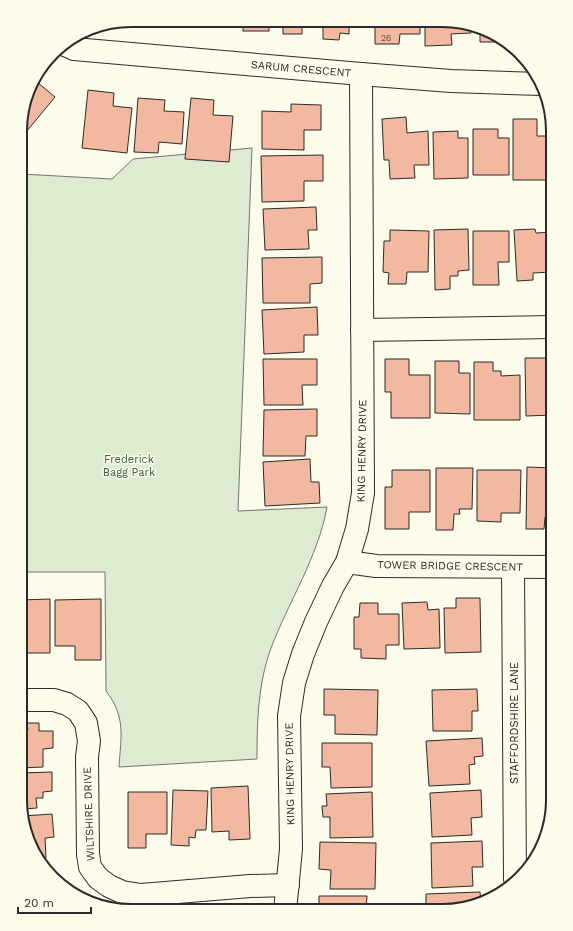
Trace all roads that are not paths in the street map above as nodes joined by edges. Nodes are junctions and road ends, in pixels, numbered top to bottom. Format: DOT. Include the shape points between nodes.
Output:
graph roads {
  1 [pos="70,47"];
  2 [pos="361,74"];
  3 [pos="534,84"];
  4 [pos="546,327"];
  5 [pos="362,330"];
  6 [pos="347,562"];
  7 [pos="513,567"];
  8 [pos="546,567"];
  9 [pos="27,700"];
  10 [pos="515,875"];
  11 [pos="288,885"];
  12 [pos="286,904"];
  1 -- 2 [label="street, SARUM CRESCENT"];
  2 -- 3 [label="street, SARUM CRESCENT"];
  2 -- 5 [label="street, KING HENRY DRIVE"];
  4 -- 5 [label="street"];
  5 -- 6 [label="street, KING HENRY DRIVE" via="362,493 358,529"];
  6 -- 7 [label="street, TOWER BRIDGE CRESCENT" via="376,566"];
  6 -- 11 [label="street, KING HENRY DRIVE" via="316,622 294,683 289,716 291,849"];
  7 -- 8 [label="street, TOWER BRIDGE CRESCENT"];
  7 -- 10 [label="street, STAFFORDSHIRE LANE"];
  9 -- 11 [label="street, WILTSHIRE DRIVE" via="54,700 67,704 78,711 86,723 89,741 88,854 90,867 98,878 109,886 122,892 141,895"];
  11 -- 12 [label="street, KING HENRY DRIVE"];
}
